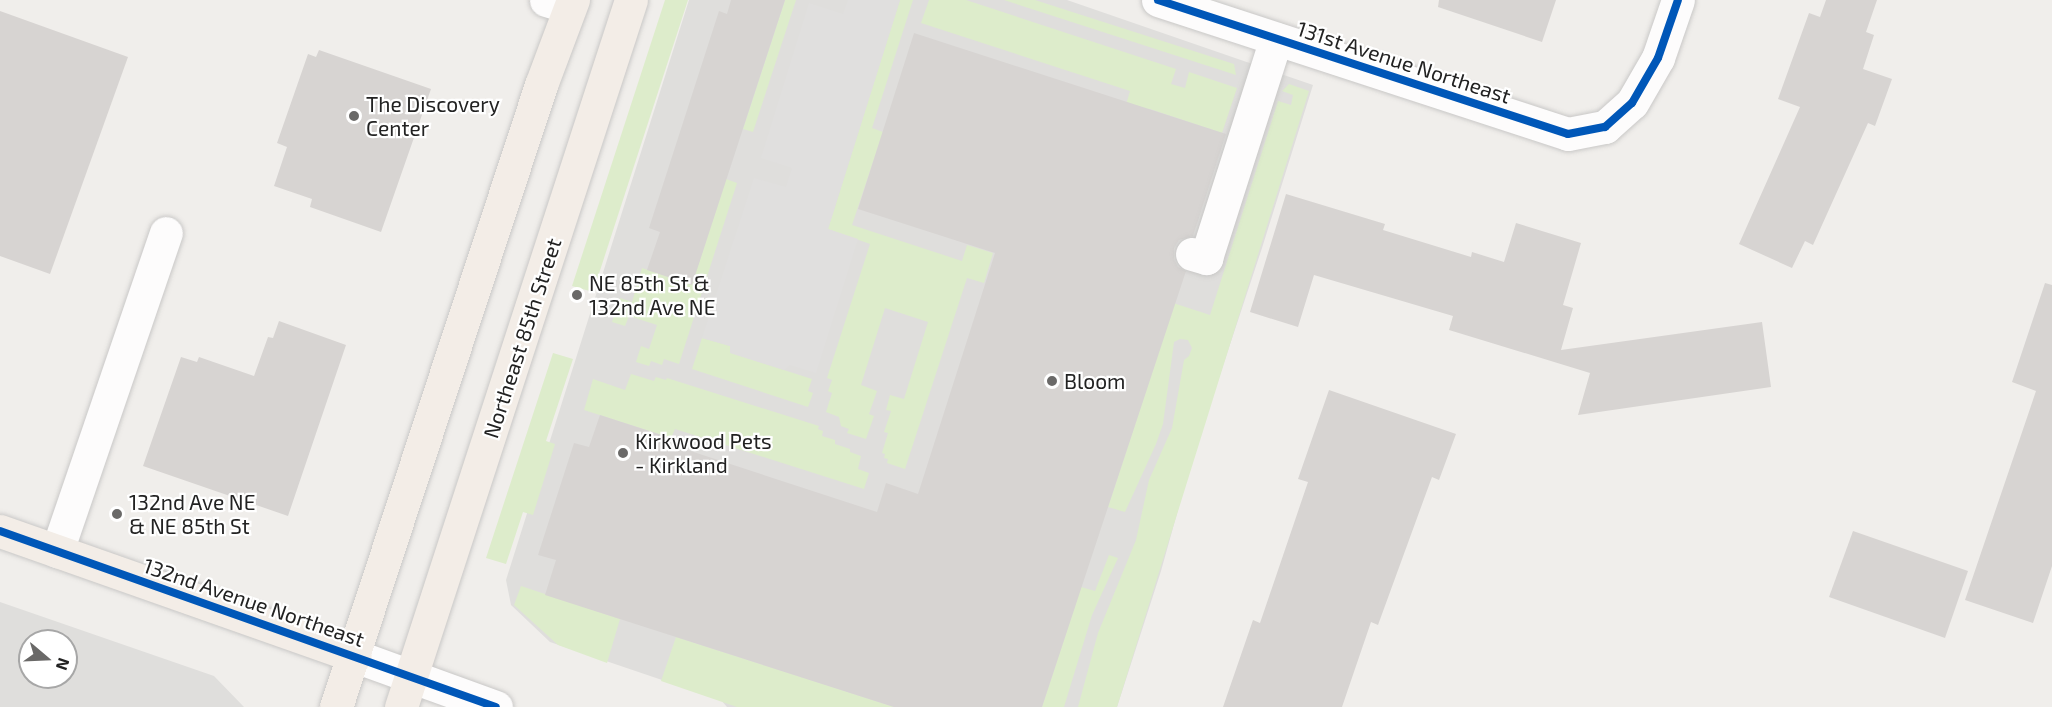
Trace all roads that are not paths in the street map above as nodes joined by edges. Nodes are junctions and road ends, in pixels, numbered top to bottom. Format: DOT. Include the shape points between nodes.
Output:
graph roads {
  1 [pos="631,0"];
  2 [pos="1158,0"];
  3 [pos="1678,0"];
  4 [pos="562,2"];
  5 [pos="1276,39"];
  6 [pos="166,233"];
  7 [pos="1192,254"];
  8 [pos="0,531"];
  9 [pos="57,551"];
  10 [pos="355,656"];
  11 [pos="406,692"];
  12 [pos="336,707"];
  13 [pos="496,707"];
  1 -- 11 [label="main road, Northeast 85th Street"];
  2 -- 5 [label="street, 131st Avenue Northeast"];
  3 -- 5 [label="street, 131st Avenue Northeast" via="1658,58 1632,103 1605,127 1568,134"];
  4 -- 10 [label="main road"];
  5 -- 7 [label="street" via="1206,258"];
  6 -- 9 [label="street"];
  8 -- 9 [label="main road, 132nd Avenue Northeast"];
  9 -- 10 [label="main road, 132nd Avenue Northeast"];
  10 -- 11 [label="street, 132nd Avenue Northeast"];
  10 -- 12 [label="main road"];
  11 -- 13 [label="street, 132nd Avenue Northeast"];
}
